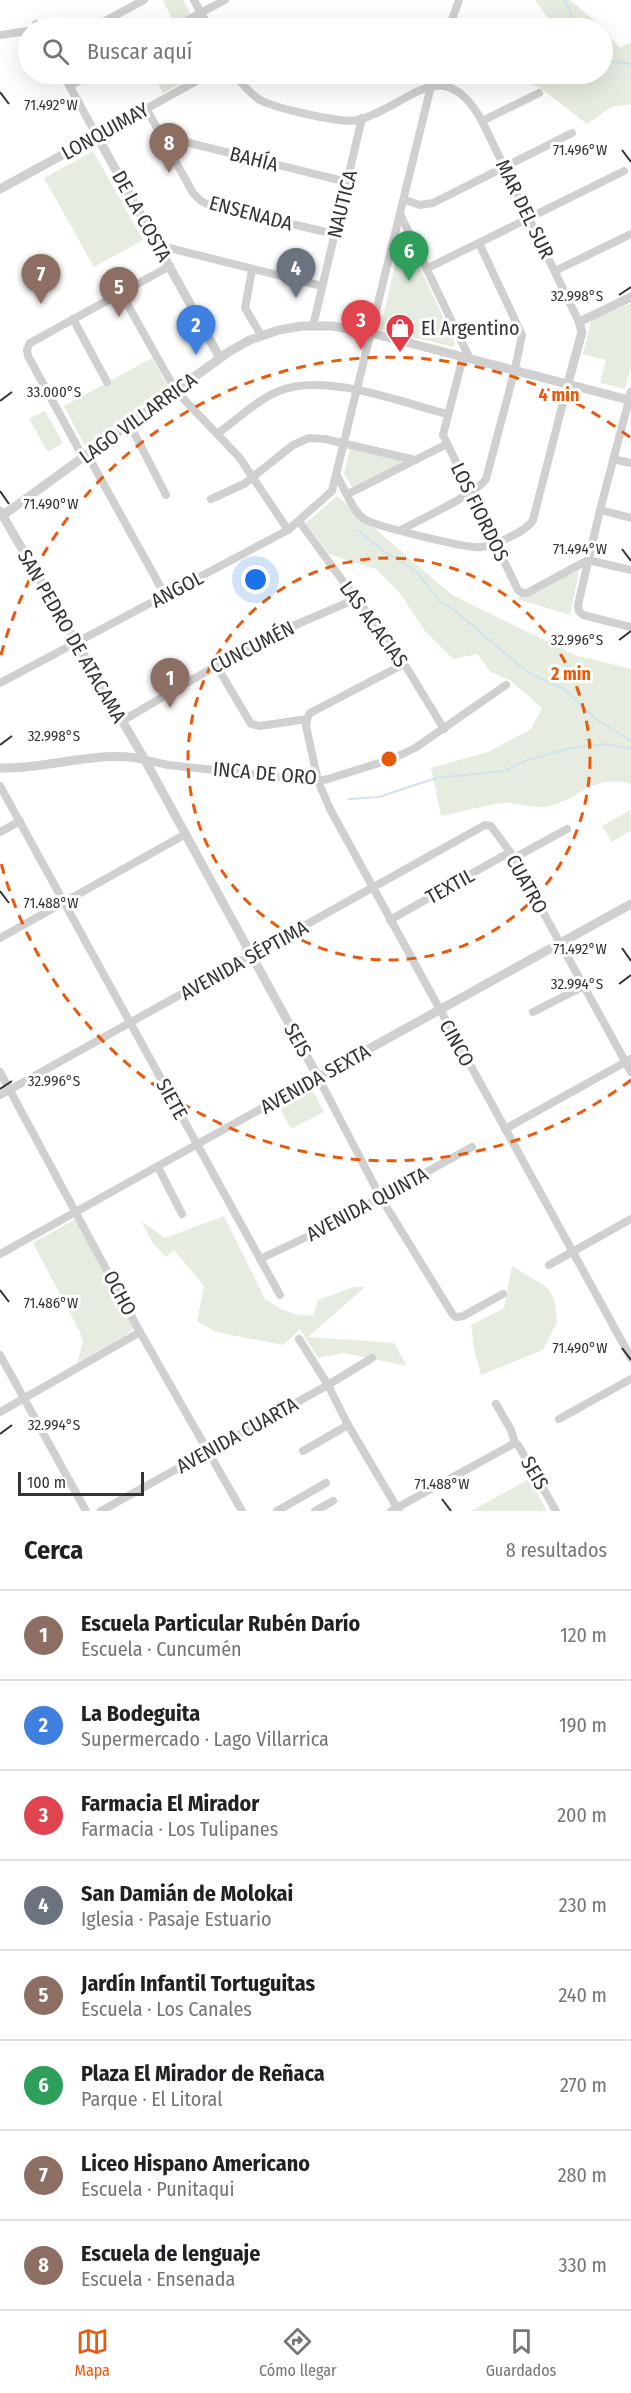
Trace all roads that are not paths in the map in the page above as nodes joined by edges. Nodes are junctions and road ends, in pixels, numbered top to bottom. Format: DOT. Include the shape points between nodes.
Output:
graph roads {
  1 [pos="144,0"];
  2 [pos="194,0"];
  3 [pos="225,0"];
  4 [pos="459,0"];
  5 [pos="201,13"];
  6 [pos="111,18"];
  7 [pos="191,18"];
  8 [pos="204,18"];
  9 [pos="453,18"];
  10 [pos="18,32"];
  11 [pos="0,35"];
  12 [pos="73,84"];
  13 [pos="190,84"];
  14 [pos="242,84"];
  15 [pos="432,84"];
  16 [pos="69,86"];
  17 [pos="444,86"];
  18 [pos="431,87"];
  19 [pos="539,93"];
  20 [pos="146,108"];
  21 [pos="362,118"];
  22 [pos="482,122"];
  23 [pos="572,133"];
  24 [pos="96,136"];
  25 [pos="161,136"];
  26 [pos="504,167"];
  27 [pos="624,171"];
  28 [pos="347,182"];
  29 [pos="0,189"];
  30 [pos="405,200"];
  31 [pos="401,216"];
  32 [pos="529,219"];
  33 [pos="335,234"];
  34 [pos="631,234"];
  35 [pos="479,243"];
  36 [pos="157,245"];
  37 [pos="170,266"];
  38 [pos="428,268"];
  39 [pos="252,270"];
  40 [pos="555,271"];
  41 [pos="321,286"];
  42 [pos="121,293"];
  43 [pos="631,297"];
  44 [pos="73,319"];
  45 [pos="579,322"];
  46 [pos="313,326"];
  47 [pos="372,333"];
  48 [pos="261,335"];
  49 [pos="220,358"];
  50 [pos="467,358"];
  51 [pos="515,369"];
  52 [pos="107,382"];
  53 [pos="568,383"];
  54 [pos="176,391"];
  55 [pos="358,391"];
  56 [pos="630,398"];
  57 [pos="447,414"];
  58 [pos="129,423"];
  59 [pos="218,433"];
  60 [pos="345,444"];
  61 [pos="447,444"];
  62 [pos="85,456"];
  63 [pos="613,459"];
  64 [pos="415,460"];
  65 [pos="631,463"];
  66 [pos="338,476"];
  67 [pos="251,477"];
  68 [pos="470,492"];
  69 [pos="348,494"];
  70 [pos="166,495"];
  71 [pos="211,499"];
  72 [pos="600,510"];
  73 [pos="1,515"];
  74 [pos="631,518"];
  75 [pos="300,521"];
  76 [pos="288,530"];
  77 [pos="401,530"];
  78 [pos="495,543"];
  79 [pos="588,560"];
  80 [pos="631,570"];
  81 [pos="165,595"];
  82 [pos="356,599"];
  83 [pos="631,627"];
  84 [pos="76,642"];
  85 [pos="404,664"];
  86 [pos="216,666"];
  87 [pos="0,683"];
  88 [pos="506,686"];
  89 [pos="307,719"];
  90 [pos="122,721"];
  91 [pos="444,729"];
  92 [pos="145,760"];
  93 [pos="0,768"];
  94 [pos="318,781"];
  95 [pos="0,786"];
  96 [pos="20,821"];
  97 [pos="488,825"];
  98 [pos="567,829"];
  99 [pos="0,832"];
  100 [pos="184,835"];
  101 [pos="512,855"];
  102 [pos="372,888"];
  103 [pos="63,903"];
  104 [pos="631,903"];
  105 [pos="390,920"];
  106 [pos="0,938"];
  107 [pos="560,943"];
  108 [pos="251,955"];
  109 [pos="584,986"];
  110 [pos="439,1011"];
  111 [pos="533,1012"];
  112 [pos="131,1023"];
  113 [pos="628,1061"];
  114 [pos="0,1072"];
  115 [pos="631,1072"];
  116 [pos="318,1077"];
  117 [pos="10,1090"];
  118 [pos="0,1095"];
  119 [pos="505,1129"];
  120 [pos="197,1144"];
  121 [pos="472,1147"];
  122 [pos="158,1167"];
  123 [pos="381,1198"];
  124 [pos="77,1212"];
  125 [pos="182,1214"];
  126 [pos="631,1219"];
  127 [pos="574,1251"];
  128 [pos="0,1254"];
  129 [pos="260,1259"];
  130 [pos="549,1265"];
  131 [pos="503,1294"];
  132 [pos="280,1295"];
  133 [pos="140,1332"];
  134 [pos="299,1340"];
  135 [pos="0,1355"];
  136 [pos="372,1358"];
  137 [pos="631,1358"];
  138 [pos="631,1379"];
  139 [pos="328,1385"];
  140 [pos="24,1399"];
  141 [pos="496,1404"];
  142 [pos="0,1412"];
  143 [pos="559,1419"];
  144 [pos="348,1425"];
  145 [pos="514,1443"];
  146 [pos="208,1451"];
  147 [pos="303,1451"];
  148 [pos="326,1483"];
  149 [pos="333,1501"];
  150 [pos="395,1510"];
  151 [pos="86,1511"];
  152 [pos="101,1511"];
  153 [pos="242,1511"];
  154 [pos="277,1511"];
  155 [pos="315,1511"];
  156 [pos="556,1511"];
  1 -- 6 [label="street"];
  2 -- 5 [label="street"];
  3 -- 5 [label="street"];
  4 -- 9 [label="street"];
  5 -- 7 [label="street"];
  5 -- 8 [label="street"];
  10 -- 11 [label="street"];
  12 -- 16 [label="street"];
  13 -- 20 [label="street, LONQUIMAY"];
  14 -- 21 [label="street" via="265,102 340,121"];
  15 -- 18 [label="street, ANGOL"];
  16 -- 24 [label="street, DE LA COSTA"];
  17 -- 18 [label="street"];
  17 -- 22 [label="street, MAR DEL SUR" via="467,98"];
  18 -- 21 [label="street"];
  18 -- 30 [label="street, ANGOL"];
  19 -- 22 [label="street"];
  20 -- 24 [label="street, LONQUIMAY"];
  20 -- 25 [label="street, ENSENADA"];
  21 -- 28 [label="street, NAUTICA"];
  22 -- 26 [label="street, MAR DEL SUR"];
  23 -- 26 [label="street"];
  24 -- 29 [label="street, LONQUIMAY"];
  24 -- 36 [label="street, DE LA COSTA"];
  25 -- 28 [label="street, BAHÍA"];
  25 -- 33 [label="street, ENSENADA" via="193,193 205,203"];
  26 -- 30 [label="street" via="434,203 420,205"];
  26 -- 32 [label="street, MAR DEL SUR"];
  27 -- 32 [label="street"];
  28 -- 33 [label="street, NAUTICA"];
  30 -- 31 [label="street, ANGOL"];
  31 -- 38 [label="street"];
  31 -- 47 [label="street, ANGOL"];
  32 -- 35 [label="street"];
  32 -- 40 [label="street, MAR DEL SUR"];
  33 -- 41 [label="street, NAUTICA"];
  34 -- 40 [label="street"];
  35 -- 38 [label="street"];
  35 -- 51 [label="street" via="520,330 522,340"];
  36 -- 37 [label="street, DE LA COSTA"];
  36 -- 39 [label="street"];
  37 -- 42 [label="street"];
  37 -- 49 [label="street, DE LA COSTA"];
  38 -- 50 [label="street"];
  39 -- 41 [label="street"];
  39 -- 48 [label="street" via="245,308"];
  40 -- 45 [label="street, MAR DEL SUR"];
  41 -- 46 [label="street, NAUTICA"];
  42 -- 44 [label="street"];
  42 -- 54 [label="street"];
  43 -- 45 [label="street"];
  44 -- 52 [label="street"];
  44 -- 62 [label="street" via="30,343 27,349"];
  45 -- 53 [label="street, MAR DEL SUR" via="582,332"];
  46 -- 47 [label="street, LAGO VILLARRICA"];
  46 -- 48 [label="street, LAGO VILLARRICA"];
  47 -- 50 [label="street, LAGO VILLARRICA"];
  47 -- 55 [label="street, ANGOL"];
  48 -- 49 [label="street, LAGO VILLARRICA"];
  49 -- 54 [label="street, LAGO VILLARRICA"];
  50 -- 51 [label="street, LAGO VILLARRICA"];
  50 -- 57 [label="street, LOS FIORDOS"];
  51 -- 53 [label="street, LAGO VILLARRICA"];
  51 -- 68 [label="street" via="486,479"];
  53 -- 56 [label="street, LAGO VILLARRICA"];
  53 -- 78 [label="street, MAR DEL SUR" via="533,520 525,530"];
  54 -- 58 [label="street, LAGO VILLARRICA"];
  54 -- 59 [label="street"];
  55 -- 57 [label="street"];
  55 -- 59 [label="street" via="321,383 289,387 264,399"];
  55 -- 60 [label="street, ANGOL"];
  56 -- 63 [label="street"];
  57 -- 61 [label="street, LOS FIORDOS" via="443,435"];
  58 -- 62 [label="street, LAGO VILLARRICA"];
  58 -- 70 [label="street"];
  59 -- 67 [label="street" via="240,457"];
  60 -- 64 [label="street"];
  60 -- 66 [label="street, ANGOL"];
  60 -- 67 [label="street" via="319,438 303,440"];
  61 -- 64 [label="street"];
  61 -- 68 [label="street, LOS FIORDOS"];
  62 -- 73 [label="street, LAGO VILLARRICA"];
  62 -- 81 [label="street"];
  63 -- 65 [label="street"];
  63 -- 72 [label="street"];
  64 -- 69 [label="street"];
  66 -- 69 [label="street, MAR DEL SUR"];
  66 -- 75 [label="street, ANGOL" via="333,491"];
  67 -- 71 [label="street"];
  67 -- 76 [label="street"];
  68 -- 77 [label="street"];
  68 -- 78 [label="street, LOS FIORDOS"];
  69 -- 77 [label="street, MAR DEL SUR" via="365,519"];
  72 -- 74 [label="street"];
  72 -- 79 [label="street"];
  73 -- 84 [label="street, SAN PEDRO DE ATACAMA"];
  75 -- 76 [label="street, ANGOL"];
  75 -- 82 [label="street, LAS ACACIAS"];
  76 -- 81 [label="street, ANGOL"];
  77 -- 78 [label="street, MAR DEL SUR" via="476,547"];
  78 -- 79 [label="street, LOS FIORDOS" via="522,593"];
  79 -- 80 [label="street"];
  79 -- 83 [label="street" via="579,611"];
  81 -- 84 [label="street, ANGOL"];
  82 -- 85 [label="street, LAS ACACIAS" via="388,637"];
  82 -- 86 [label="street, CUNCUMÉN" via="260,640"];
  84 -- 87 [label="street, ANGOL"];
  84 -- 90 [label="street, SAN PEDRO DE ATACAMA"];
  85 -- 89 [label="street" via="310,713"];
  85 -- 91 [label="street, LAS ACACIAS"];
  86 -- 89 [label="street" via="251,724"];
  86 -- 90 [label="street, CUNCUMÉN"];
  88 -- 91 [label="street, INCA DE ORO"];
  89 -- 94 [label="street, CINCO"];
  90 -- 92 [label="street, SAN PEDRO DE ATACAMA"];
  91 -- 94 [label="street, INCA DE ORO" via="392,759"];
  92 -- 93 [label="street, INCA DE ORO" via="126,756"];
  92 -- 94 [label="street, INCA DE ORO"];
  92 -- 100 [label="street, SEIS"];
  94 -- 102 [label="street, CINCO"];
  95 -- 96 [label="street, SIETE"];
  96 -- 99 [label="street"];
  96 -- 103 [label="street, SIETE"];
  97 -- 101 [label="street, CUATRO"];
  97 -- 102 [label="street, AVENIDA SÉPTIMA"];
  98 -- 101 [label="street, TEXTIL"];
  100 -- 103 [label="street"];
  100 -- 108 [label="street, SEIS"];
  101 -- 105 [label="street, TEXTIL"];
  101 -- 107 [label="street, CUATRO"];
  102 -- 105 [label="street, CINCO"];
  102 -- 108 [label="street, AVENIDA SÉPTIMA"];
  103 -- 106 [label="street"];
  103 -- 112 [label="street, SIETE"];
  104 -- 107 [label="street, AVENIDA SEXTA"];
  105 -- 110 [label="street, CINCO"];
  107 -- 109 [label="street, CUATRO"];
  107 -- 110 [label="street, AVENIDA SEXTA"];
  108 -- 112 [label="street, AVENIDA SÉPTIMA"];
  108 -- 116 [label="street, SEIS"];
  109 -- 111 [label="street"];
  109 -- 113 [label="street, CUATRO"];
  110 -- 116 [label="street, AVENIDA SEXTA"];
  110 -- 119 [label="street, CINCO"];
  112 -- 117 [label="street, AVENIDA SÉPTIMA"];
  112 -- 120 [label="street, SIETE"];
  113 -- 115 [label="street, CUATRO"];
  113 -- 119 [label="street"];
  114 -- 117 [label="street, OCHO"];
  116 -- 120 [label="street, AVENIDA SEXTA"];
  116 -- 123 [label="street, SEIS"];
  117 -- 118 [label="street, AVENIDA SÉPTIMA"];
  117 -- 124 [label="street, OCHO"];
  119 -- 127 [label="street, CINCO"];
  120 -- 122 [label="street, AVENIDA SEXTA"];
  120 -- 129 [label="street, SIETE"];
  121 -- 123 [label="street, AVENIDA QUINTA"];
  122 -- 124 [label="street, AVENIDA SEXTA"];
  122 -- 125 [label="street"];
  123 -- 129 [label="street, AVENIDA QUINTA"];
  123 -- 131 [label="street, SEIS" via="453,1315 463,1316"];
  124 -- 128 [label="street, AVENIDA SEXTA"];
  124 -- 133 [label="street, OCHO"];
  126 -- 127 [label="street"];
  127 -- 130 [label="street"];
  127 -- 137 [label="street, CINCO"];
  129 -- 132 [label="street, SIETE"];
  133 -- 140 [label="street"];
  133 -- 146 [label="street, OCHO"];
  134 -- 139 [label="street"];
  135 -- 140 [label="street"];
  136 -- 139 [label="street, AVENIDA CUARTA"];
  138 -- 143 [label="street"];
  139 -- 144 [label="street"];
  139 -- 146 [label="street, AVENIDA CUARTA"];
  140 -- 142 [label="street"];
  140 -- 151 [label="street"];
  141 -- 145 [label="street, SEIS"];
  144 -- 147 [label="street"];
  144 -- 150 [label="street"];
  145 -- 150 [label="street"];
  145 -- 156 [label="street, SEIS"];
  146 -- 152 [label="street, AVENIDA CUARTA"];
  146 -- 153 [label="street, OCHO"];
  148 -- 154 [label="street"];
  149 -- 155 [label="street"];
}
